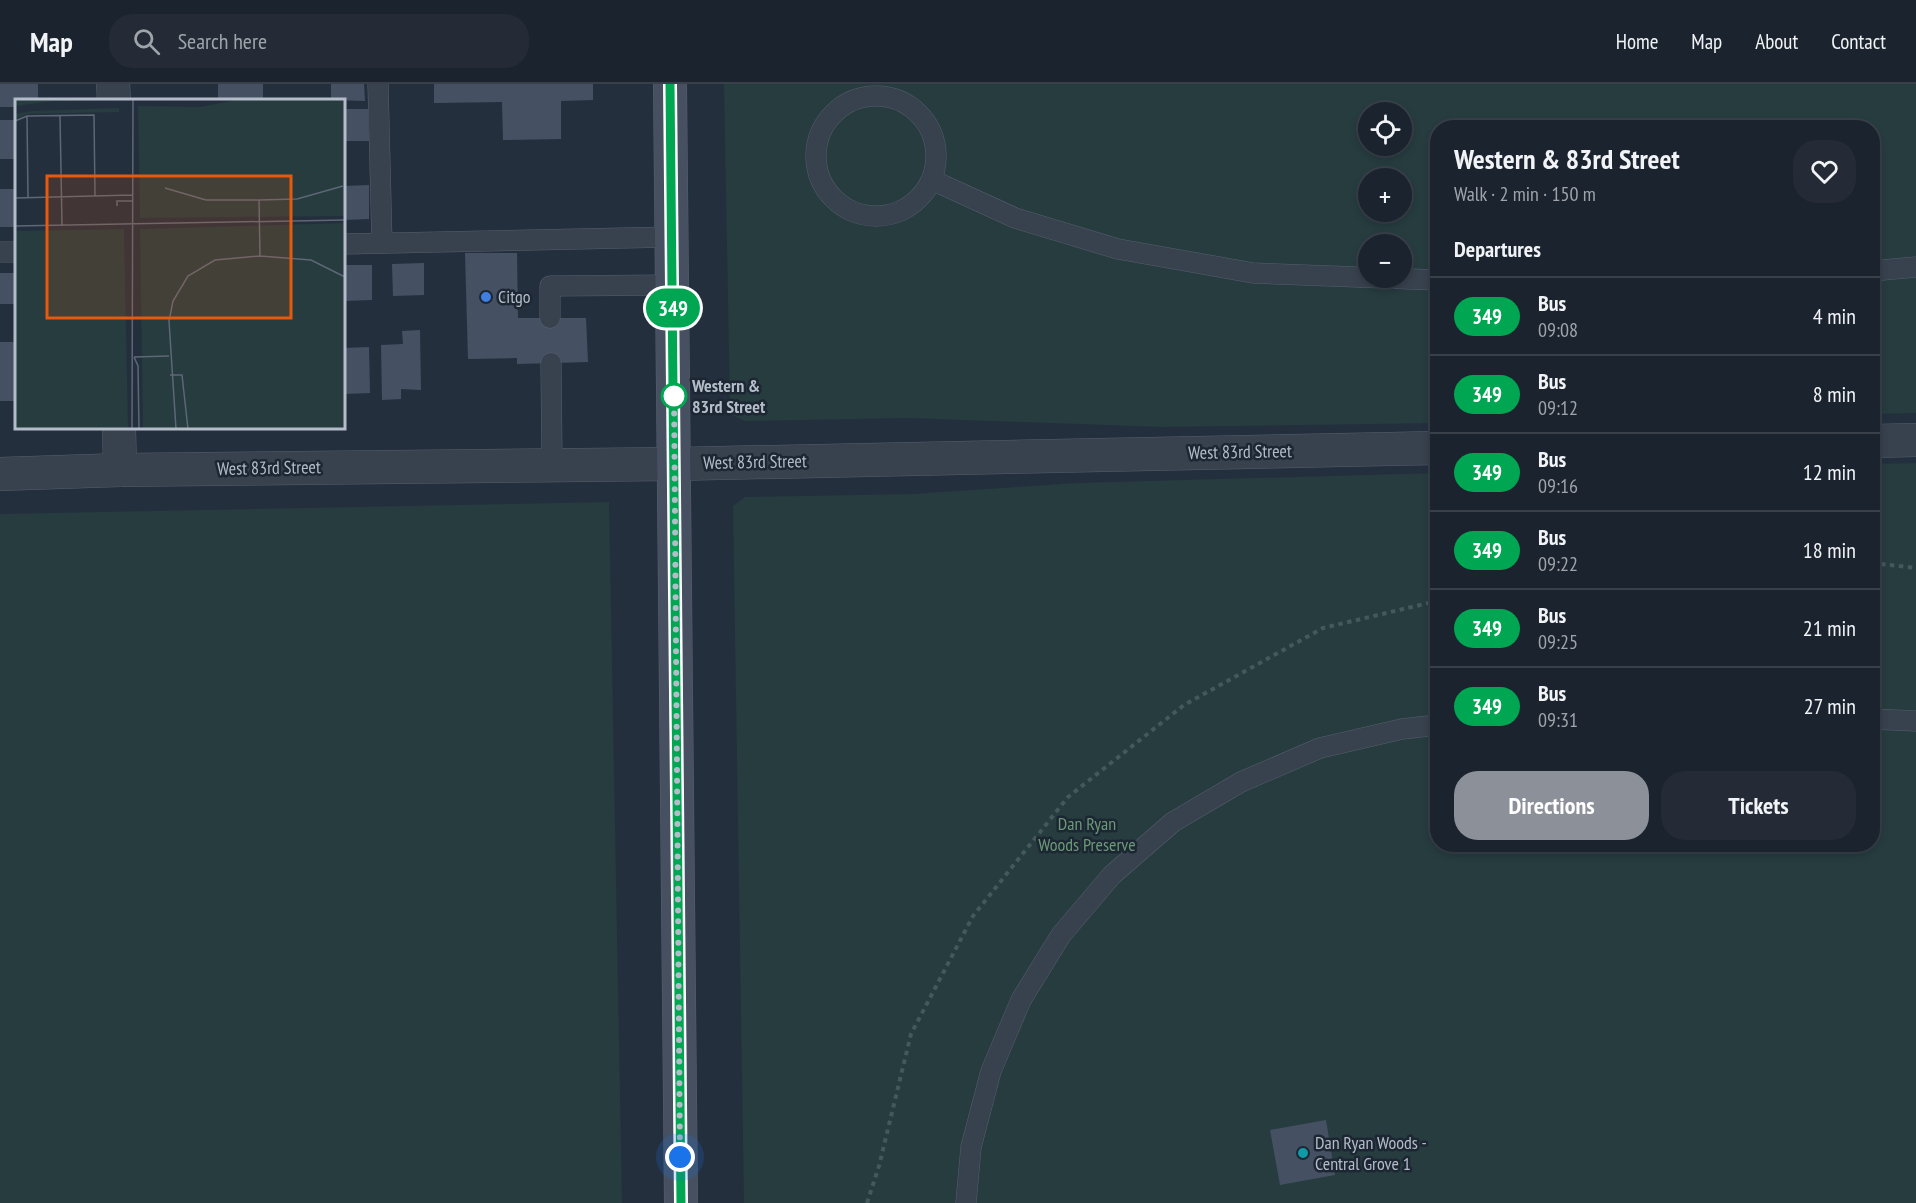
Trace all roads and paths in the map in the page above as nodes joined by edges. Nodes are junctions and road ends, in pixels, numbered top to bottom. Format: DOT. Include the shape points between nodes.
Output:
graph roads {
  1 [pos="113,84"];
  2 [pos="378,84"];
  3 [pos="670,84"];
  4 [pos="114,99"];
  5 [pos="932,180"];
  6 [pos="671,237"];
  7 [pos="381,243"];
  8 [pos="345,244"];
  9 [pos="1916,267"];
  10 [pos="1880,270"];
  11 [pos="1430,280"];
  12 [pos="672,285"];
  13 [pos="550,318"];
  14 [pos="551,363"];
  15 [pos="119,429"];
  16 [pos="1880,441"];
  17 [pos="1916,441"];
  18 [pos="1430,448"];
  19 [pos="675,464"];
  20 [pos="552,465"];
  21 [pos="120,470"];
  22 [pos="0,474"];
  23 [pos="1880,564"];
  24 [pos="1916,568"];
  25 [pos="1430,603"];
  26 [pos="1880,719"];
  27 [pos="1916,721"];
  28 [pos="1430,726"];
  29 [pos="681,1203"];
  30 [pos="867,1203"];
  31 [pos="966,1203"];
  1 -- 4 [label="street"];
  2 -- 7 [label="lane"];
  3 -- 6 [label="main road"];
  5 -- 5 [label="lane" via="935,141 920,116 896,99 876,95 857,98 826,121 817,140 819,180 846,209 865,216 886,216 905,209"];
  5 -- 11 [label="lane" via="1015,218 1118,249 1253,273"];
  6 -- 7 [label="lane"];
  6 -- 12 [label="main road"];
  7 -- 8 [label="lane"];
  9 -- 10 [label="lane"];
  12 -- 13 [label="lane" via="550,286"];
  12 -- 19 [label="main road"];
  14 -- 20 [label="lane"];
  15 -- 21 [label="street"];
  16 -- 17 [label="street"];
  18 -- 19 [label="street, West 83rd Street"];
  19 -- 20 [label="street, West 83rd Street"];
  19 -- 29 [label="main road"];
  20 -- 21 [label="street, West 83rd Street"];
  21 -- 22 [label="street, West 83rd Street"];
  23 -- 24 [label="path"];
  25 -- 30 [label="path" via="1323,628 1184,705 1068,797 973,916 911,1034"];
  26 -- 27 [label="lane"];
  28 -- 31 [label="lane" via="1320,748 1240,782 1173,822 1112,875 1061,935 1021,1000 991,1071 971,1147"];
}
